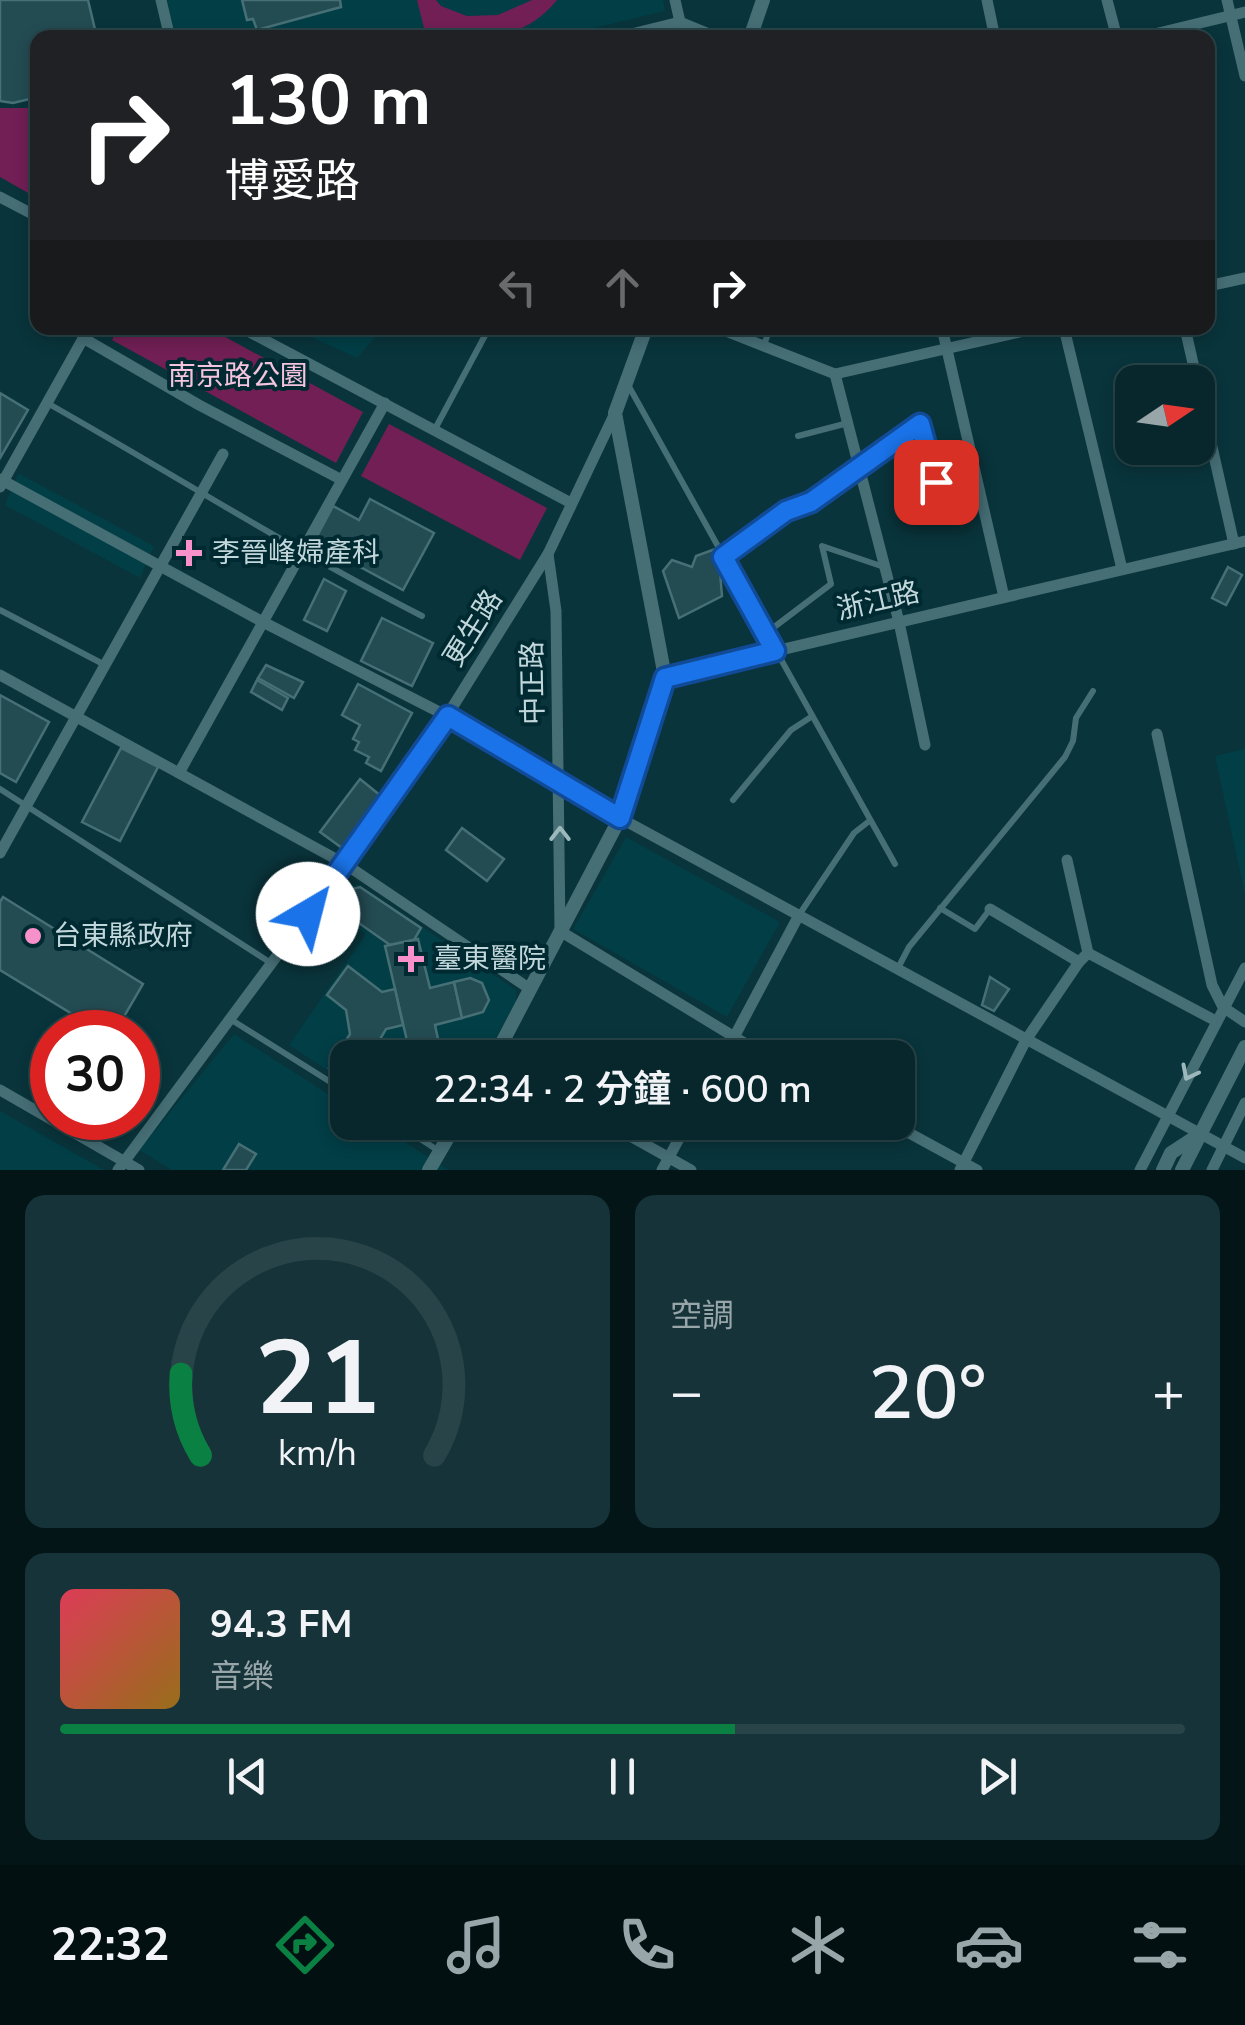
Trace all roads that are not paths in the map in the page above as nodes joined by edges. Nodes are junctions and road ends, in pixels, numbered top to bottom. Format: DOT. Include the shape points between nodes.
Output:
graph roads {
  1 [pos="161,0"];
  2 [pos="675,0"];
  3 [pos="764,0"];
  4 [pos="988,0"];
  5 [pos="1107,0"];
  6 [pos="1227,0"];
  7 [pos="1245,12"];
  8 [pos="1230,16"];
  9 [pos="680,22"];
  10 [pos="168,30"];
  11 [pos="648,30"];
  12 [pos="700,30"];
  13 [pos="753,30"];
  14 [pos="994,30"];
  15 [pos="1114,30"];
  16 [pos="1171,30"];
  17 [pos="1245,76"];
  18 [pos="0,197"];
  19 [pos="30,212"];
  20 [pos="1245,278"];
  21 [pos="1215,284"];
  22 [pos="85,335"];
  23 [pos="89,335"];
  24 [pos="255,335"];
  25 [pos="486,335"];
  26 [pos="643,335"];
  27 [pos="736,335"];
  28 [pos="768,335"];
  29 [pos="944,335"];
  30 [pos="992,335"];
  31 [pos="1066,335"];
  32 [pos="1188,335"];
  33 [pos="764,346"];
  34 [pos="947,348"];
  35 [pos="836,374"];
  36 [pos="626,382"];
  37 [pos="48,403"];
  38 [pos="385,403"];
  39 [pos="615,413"];
  40 [pos="848,423"];
  41 [pos="434,429"];
  42 [pos="798,436"];
  43 [pos="223,454"];
  44 [pos="860,469"];
  45 [pos="342,480"];
  46 [pos="1,482"];
  47 [pos="936,482"];
  48 [pos="202,490"];
  49 [pos="572,502"];
  50 [pos="1240,542"];
  51 [pos="303,550"];
  52 [pos="548,554"];
  53 [pos="723,557"];
  54 [pos="160,566"];
  55 [pos="885,567"];
  56 [pos="1122,569"];
  57 [pos="1004,597"];
  58 [pos="0,610"];
  59 [pos="422,616"];
  60 [pos="263,622"];
  61 [pos="899,622"];
  62 [pos="766,634"];
  63 [pos="775,651"];
  64 [pos="105,666"];
  65 [pos="0,675"];
  66 [pos="665,678"];
  67 [pos="1093,691"];
  68 [pos="448,716"];
  69 [pos="76,717"];
  70 [pos="811,717"];
  71 [pos="1156,734"];
  72 [pos="925,746"];
  73 [pos="179,773"];
  74 [pos="560,783"];
  75 [pos="0,789"];
  76 [pos="733,800"];
  77 [pos="27,805"];
  78 [pos="620,818"];
  79 [pos="868,822"];
  80 [pos="0,853"];
  81 [pos="1067,860"];
  82 [pos="345,864"];
  83 [pos="894,864"];
  84 [pos="940,908"];
  85 [pos="990,909"];
  86 [pos="799,915"];
  87 [pos="560,931"];
  88 [pos="1084,957"];
  89 [pos="271,963"];
  90 [pos="1245,968"];
  91 [pos="897,969"];
  92 [pos="530,989"];
  93 [pos="1223,1007"];
  94 [pos="228,1018"];
  95 [pos="1216,1021"];
  96 [pos="1245,1022"];
  97 [pos="733,1038"];
  98 [pos="503,1040"];
  99 [pos="737,1040"];
  100 [pos="1026,1040"];
  101 [pos="1245,1047"];
  102 [pos="330,1082"];
  103 [pos="2,1096"];
  104 [pos="1245,1103"];
  105 [pos="1167,1116"];
  106 [pos="1201,1134"];
  107 [pos="915,1137"];
  108 [pos="422,1140"];
  109 [pos="447,1140"];
  110 [pos="631,1140"];
  111 [pos="679,1140"];
  112 [pos="1224,1146"];
  113 [pos="440,1152"];
  114 [pos="1245,1158"];
  115 [pos="666,1164"];
  116 [pos="120,1165"];
  117 [pos="962,1166"];
  118 [pos="139,1170"];
  119 [pos="430,1170"];
  120 [pos="691,1170"];
  121 [pos="977,1170"];
  122 [pos="1140,1170"];
  123 [pos="1162,1170"];
  124 [pos="1182,1170"];
  125 [pos="1212,1170"];
  1 -- 10 [label="street"];
  2 -- 9 [label="street"];
  3 -- 13 [label="street"];
  4 -- 14 [label="street"];
  5 -- 15 [label="street"];
  6 -- 8 [label="street"];
  7 -- 8 [label="street"];
  8 -- 16 [label="street"];
  8 -- 17 [label="street"];
  9 -- 11 [label="street"];
  9 -- 12 [label="street"];
  18 -- 19 [label="street"];
  20 -- 21 [label="street"];
  22 -- 37 [label="street"];
  23 -- 45 [label="street" via="198,405"];
  24 -- 38 [label="street"];
  25 -- 41 [label="lane"];
  26 -- 36 [label="street, 更生路"];
  27 -- 33 [label="street"];
  28 -- 33 [label="lane"];
  29 -- 34 [label="street"];
  30 -- 34 [label="street"];
  31 -- 56 [label="street"];
  32 -- 50 [label="street"];
  33 -- 35 [label="street"];
  34 -- 35 [label="street"];
  34 -- 57 [label="street"];
  35 -- 40 [label="street"];
  36 -- 39 [label="street, 更生路"];
  36 -- 53 [label="lane"];
  37 -- 46 [label="street"];
  37 -- 48 [label="lane"];
  38 -- 41 [label="street"];
  38 -- 45 [label="street"];
  39 -- 49 [label="street, 更生路"];
  39 -- 66 [label="street"];
  40 -- 42 [label="lane"];
  40 -- 44 [label="street"];
  41 -- 49 [label="street"];
  43 -- 48 [label="street"];
  44 -- 47 [label="lane" via="920,424"];
  44 -- 53 [label="lane"];
  44 -- 55 [label="street"];
  45 -- 51 [label="street"];
  46 -- 54 [label="street"];
  48 -- 51 [label="lane"];
  48 -- 54 [label="street"];
  49 -- 52 [label="street, 更生路"];
  50 -- 56 [label="street, 浙江路"];
  51 -- 59 [label="lane"];
  51 -- 60 [label="street"];
  52 -- 68 [label="street, 更生路"];
  52 -- 74 [label="street, 中正路" via="556,611"];
  53 -- 62 [label="lane"];
  54 -- 60 [label="street"];
  54 -- 64 [label="street"];
  55 -- 61 [label="street"];
  55 -- 62 [label="lane" via="822,546 830,584"];
  56 -- 57 [label="street, 浙江路"];
  57 -- 61 [label="street, 浙江路"];
  58 -- 64 [label="lane"];
  60 -- 68 [label="street"];
  60 -- 73 [label="street"];
  61 -- 63 [label="street, 浙江路"];
  61 -- 72 [label="street"];
  62 -- 63 [label="lane"];
  63 -- 66 [label="street, 浙江路"];
  63 -- 70 [label="lane"];
  64 -- 69 [label="street"];
  65 -- 69 [label="street"];
  66 -- 78 [label="street"];
  67 -- 84 [label="lane" via="1076,718 1065,757"];
  68 -- 74 [label="street"];
  68 -- 82 [label="street, 更生路"];
  69 -- 73 [label="street"];
  69 -- 77 [label="street"];
  70 -- 76 [label="lane" via="791,730"];
  70 -- 79 [label="lane"];
  71 -- 93 [label="street" via="1212,985"];
  73 -- 82 [label="street"];
  74 -- 78 [label="street"];
  87 -- 74 [label="street, 中正路, one-way"];
  75 -- 77 [label="lane"];
  77 -- 80 [label="street"];
  77 -- 89 [label="lane"];
  78 -- 86 [label="street"];
  78 -- 87 [label="street, 中正路"];
  79 -- 83 [label="lane"];
  79 -- 86 [label="lane"];
  81 -- 88 [label="street"];
  82 -- 89 [label="street, 更生路"];
  82 -- 92 [label="street"];
  84 -- 85 [label="lane" via="975,929"];
  84 -- 91 [label="lane"];
  85 -- 88 [label="street"];
  86 -- 91 [label="street"];
  86 -- 97 [label="street"];
  87 -- 92 [label="street, 中正路"];
  87 -- 97 [label="street"];
  88 -- 95 [label="street"];
  88 -- 100 [label="street"];
  89 -- 94 [label="street, 更生路"];
  90 -- 93 [label="street"];
  91 -- 100 [label="street"];
  92 -- 98 [label="street, 中正路"];
  93 -- 95 [label="street"];
  93 -- 96 [label="street"];
  94 -- 102 [label="lane"];
  94 -- 116 [label="street, 更生路"];
  95 -- 105 [label="street, one-way"];
  97 -- 99 [label="street"];
  100 -- 105 [label="street"];
  100 -- 117 [label="street"];
  101 -- 106 [label="street"];
  103 -- 116 [label="street"];
  104 -- 112 [label="street"];
  105 -- 106 [label="street"];
  105 -- 122 [label="street"];
  106 -- 112 [label="street"];
  106 -- 123 [label="street" via="1171,1153"];
  106 -- 124 [label="street"];
  107 -- 117 [label="street"];
  108 -- 113 [label="lane"];
  109 -- 113 [label="street"];
  110 -- 115 [label="street"];
  111 -- 115 [label="street"];
  112 -- 114 [label="street"];
  112 -- 125 [label="street"];
  113 -- 119 [label="street"];
  115 -- 120 [label="street"];
  116 -- 118 [label="street"];
  117 -- 121 [label="street"];
}
